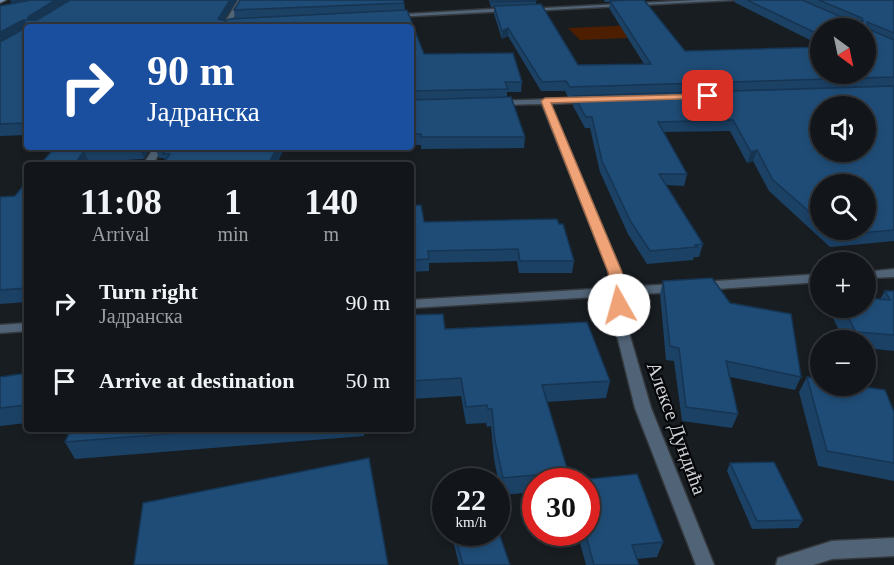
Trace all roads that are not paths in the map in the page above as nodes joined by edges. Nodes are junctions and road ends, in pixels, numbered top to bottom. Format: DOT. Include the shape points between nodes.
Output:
graph roads {
  1 [pos="241,0"];
  2 [pos="708,0"];
  3 [pos="731,0"];
  4 [pos="388,15"];
  5 [pos="229,24"];
  6 [pos="603,99"];
  7 [pos="545,101"];
  8 [pos="489,103"];
  9 [pos="894,273"];
  10 [pos="876,274"];
  11 [pos="810,279"];
  12 [pos="618,292"];
  13 [pos="414,304"];
  14 [pos="24,327"];
  15 [pos="0,329"];
  16 [pos="894,547"];
  17 [pos="705,565"];
  18 [pos="785,565"];
  1 -- 5 [label="street"];
  2 -- 3 [label="street"];
  2 -- 4 [label="street"];
  6 -- 7 [label="street"];
  7 -- 8 [label="street"];
  7 -- 12 [label="street, Алексе Дундића" via="615,272"];
  9 -- 10 [label="street"];
  11 -- 12 [label="street"];
  12 -- 13 [label="street"];
  12 -- 17 [label="street, Алексе Дундића" via="619,319 643,408"];
  14 -- 15 [label="street"];
  16 -- 18 [label="street" via="832,550"];
}
